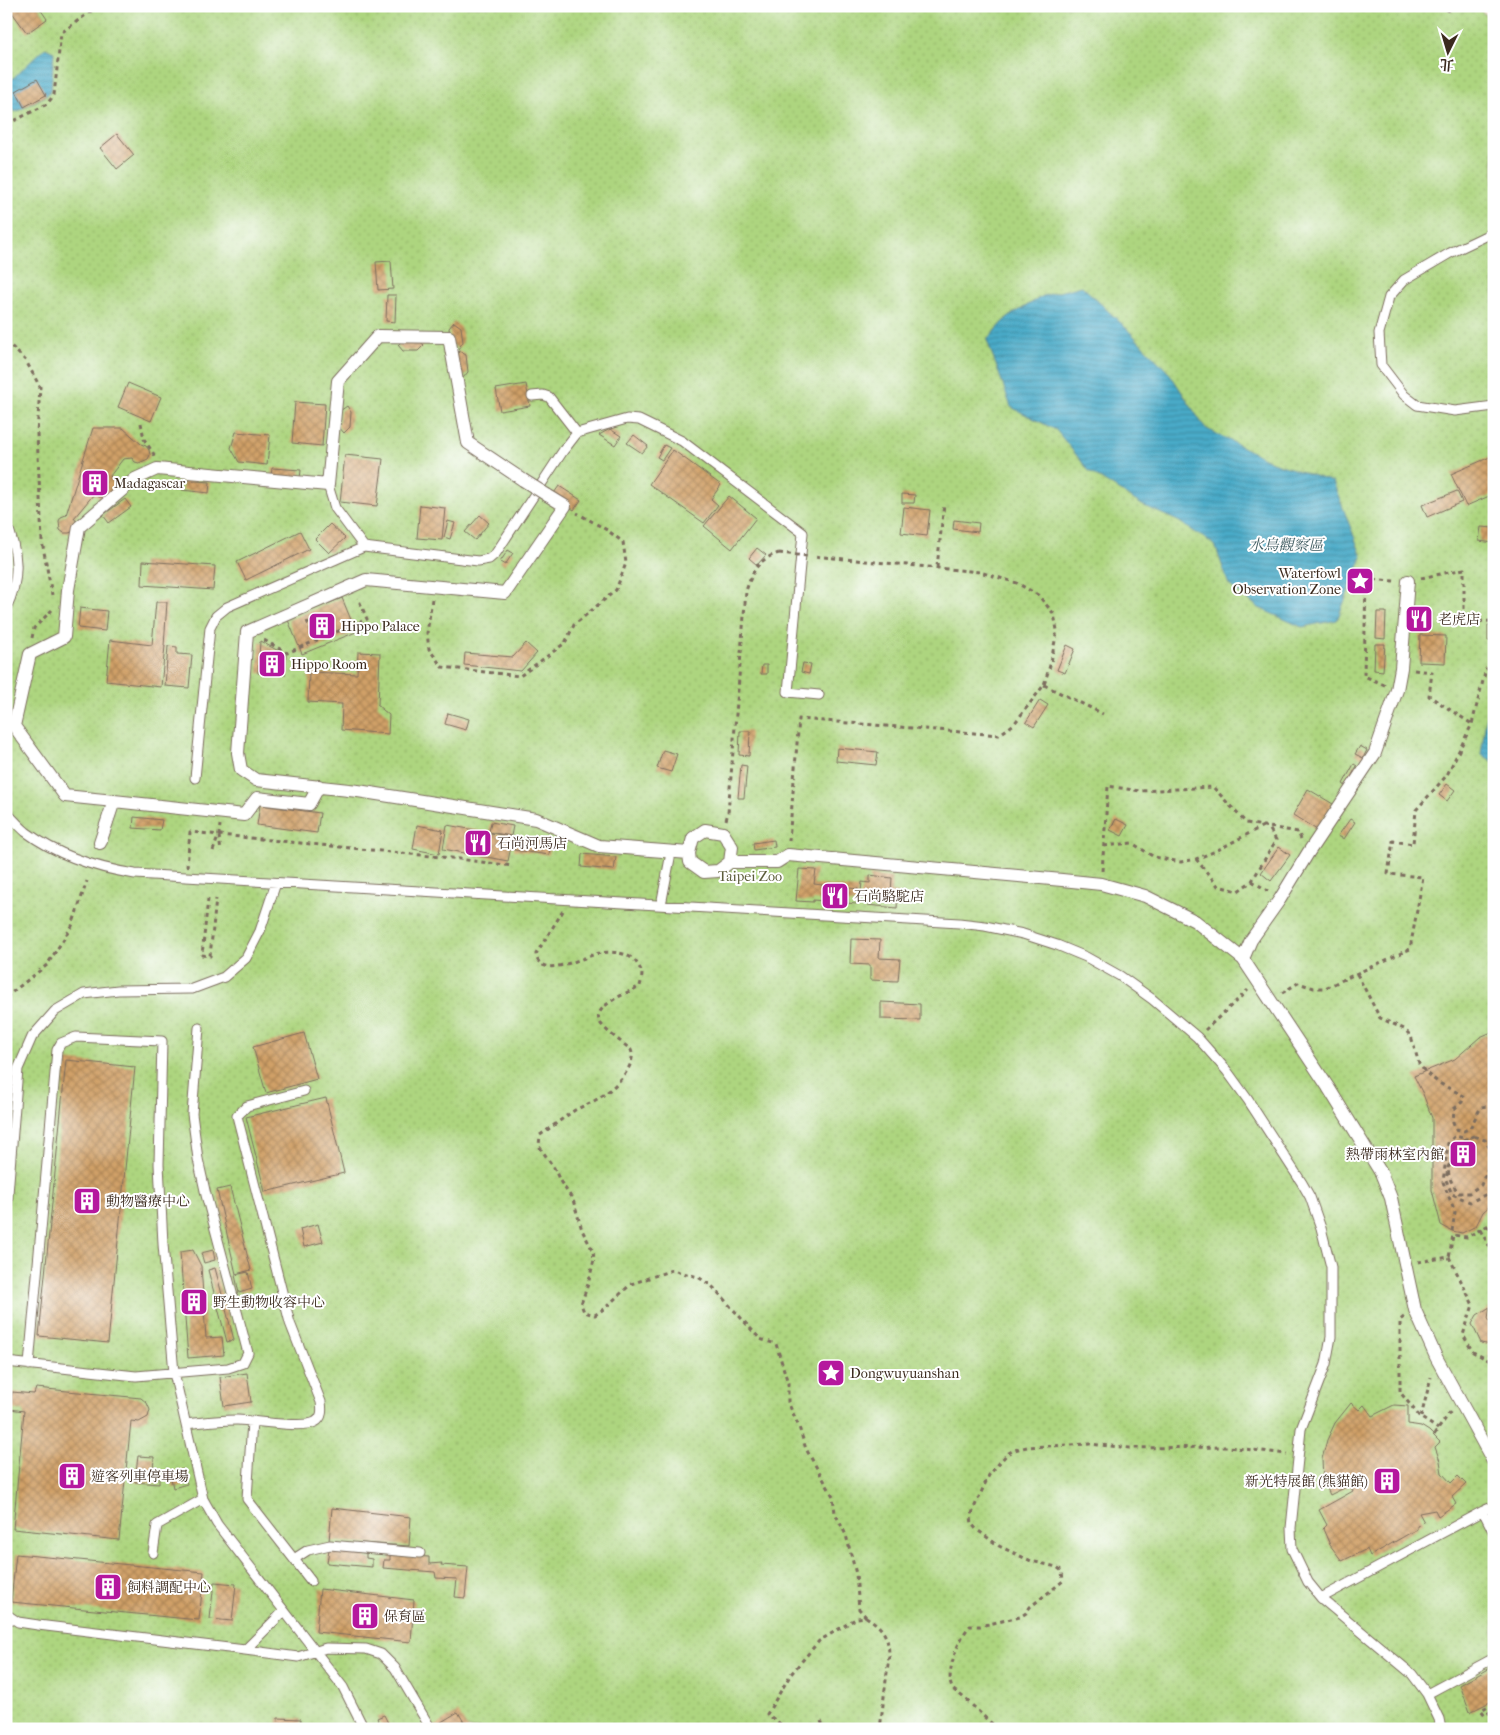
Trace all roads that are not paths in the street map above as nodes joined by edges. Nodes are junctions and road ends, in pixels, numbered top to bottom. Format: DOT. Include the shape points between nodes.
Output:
graph roads {
  1 [pos="1494,232"];
  2 [pos="532,396"];
  3 [pos="1494,406"];
  4 [pos="578,432"];
  5 [pos="328,485"];
  6 [pos="6,522"];
  7 [pos="364,547"];
  8 [pos="1408,581"];
  9 [pos="6,608"];
  10 [pos="818,695"];
  11 [pos="194,778"];
  12 [pos="319,786"];
  13 [pos="114,801"];
  14 [pos="6,812"];
  15 [pos="100,843"];
  16 [pos="671,853"];
  17 [pos="689,854"];
  18 [pos="730,862"];
  19 [pos="276,883"];
  20 [pos="661,905"];
  21 [pos="1243,959"];
  22 [pos="199,1028"];
  23 [pos="304,1091"];
  24 [pos="6,1219"];
  25 [pos="6,1362"];
  26 [pos="29,1365"];
  27 [pos="174,1372"];
  28 [pos="252,1421"];
  29 [pos="186,1424"];
  30 [pos="1494,1463"];
  31 [pos="204,1498"];
  32 [pos="1494,1506"];
  33 [pos="1483,1512"];
  34 [pos="1494,1533"];
  35 [pos="153,1553"];
  36 [pos="420,1553"];
  37 [pos="294,1559"];
  38 [pos="311,1581"];
  39 [pos="1321,1598"];
  40 [pos="284,1611"];
  41 [pos="6,1614"];
  42 [pos="245,1650"];
  43 [pos="316,1652"];
  44 [pos="1494,1658"];
  45 [pos="1427,1694"];
  46 [pos="364,1729"];
  47 [pos="431,1729"];
  48 [pos="1441,1729"];
  1 -- 3 [label="lane" via="1450,252 1404,280 1389,298 1379,333 1382,365 1404,395 1417,405 1455,411"];
  2 -- 4 [label="lane" via="549,397"];
  4 -- 7 [label="lane" via="489,559 478,561"];
  4 -- 10 [label="lane" via="627,419 656,427 682,440 803,533 788,692"];
  5 -- 7 [label="lane" via="336,508"];
  5 -- 12 [label="street, bridge" via="338,381 378,336 449,337 468,444 565,506 505,593 366,580 247,632 238,753 241,770 256,780"];
  5 -- 13 [label="street" via="157,469 135,479 80,527 68,590 64,637 30,654 14,726 66,796"];
  6 -- 9 [label="lane" via="14,540 16,560 15,580"];
  7 -- 11 [label="lane" via="227,607 216,616 210,628"];
  8 -- 21 [label="street" via="1397,690 1375,753 1251,940"];
  12 -- 13 [label="street" via="309,804 257,798 244,814"];
  12 -- 16 [label="street" via="536,819 599,846"];
  13 -- 15 [label="street"];
  14 -- 19 [label="lane" via="24,831 47,846 97,866 135,874"];
  16 -- 17 [label="street"];
  16 -- 20 [label="lane"];
  17 -- 18 [label="street" via="690,862 704,872 718,871"];
  17 -- 18 [label="street" via="693,838 705,830 723,833 732,847"];
  18 -- 21 [label="street" via="777,862 788,855 1101,884 1145,896 1196,921"];
  19 -- 20 [label="lane"];
  19 -- 24 [label="lane" via="260,931 246,958 224,977 192,989 84,994 55,1011 32,1037 18,1069"];
  20 -- 39 [label="lane" via="959,923 1023,934 1086,957 1120,976 1152,998 1197,1038 1227,1071 1288,1158 1310,1198 1331,1267 1331,1337 1326,1364 1301,1429 1291,1528 1292,1549 1308,1582"];
  21 -- 30 [label="street" via="1381,1173 1392,1198 1415,1310 1436,1357"];
  22 -- 27 [label="lane" via="192,1114 198,1159 248,1353 243,1363 228,1368"];
  23 -- 28 [label="lane" via="247,1106 237,1116 290,1323 322,1410 320,1418 313,1423"];
  25 -- 26 [label="lane"];
  26 -- 27 [label="lane" via="136,1376"];
  26 -- 27 [label="lane" via="57,1050 61,1043 76,1037 124,1039 162,1041 160,1164"];
  27 -- 29 [label="lane"];
  28 -- 29 [label="lane"];
  28 -- 37 [label="lane" via="247,1499"];
  29 -- 31 [label="lane"];
  31 -- 35 [label="lane" via="156,1525"];
  31 -- 40 [label="lane" via="217,1524"];
  32 -- 33 [label="lane"];
  33 -- 34 [label="lane"];
  33 -- 39 [label="lane"];
  36 -- 37 [label="lane" via="330,1545 308,1550"];
  37 -- 38 [label="lane"];
  39 -- 45 [label="lane" via="1396,1659"];
  40 -- 42 [label="lane"];
  40 -- 43 [label="lane"];
  41 -- 42 [label="lane" via="18,1622"];
  42 -- 43 [label="lane" via="298,1658"];
  43 -- 46 [label="lane" via="343,1687"];
  43 -- 47 [label="lane" via="326,1648 366,1649 381,1654 395,1668"];
  44 -- 45 [label="lane"];
  45 -- 48 [label="lane"];
}
